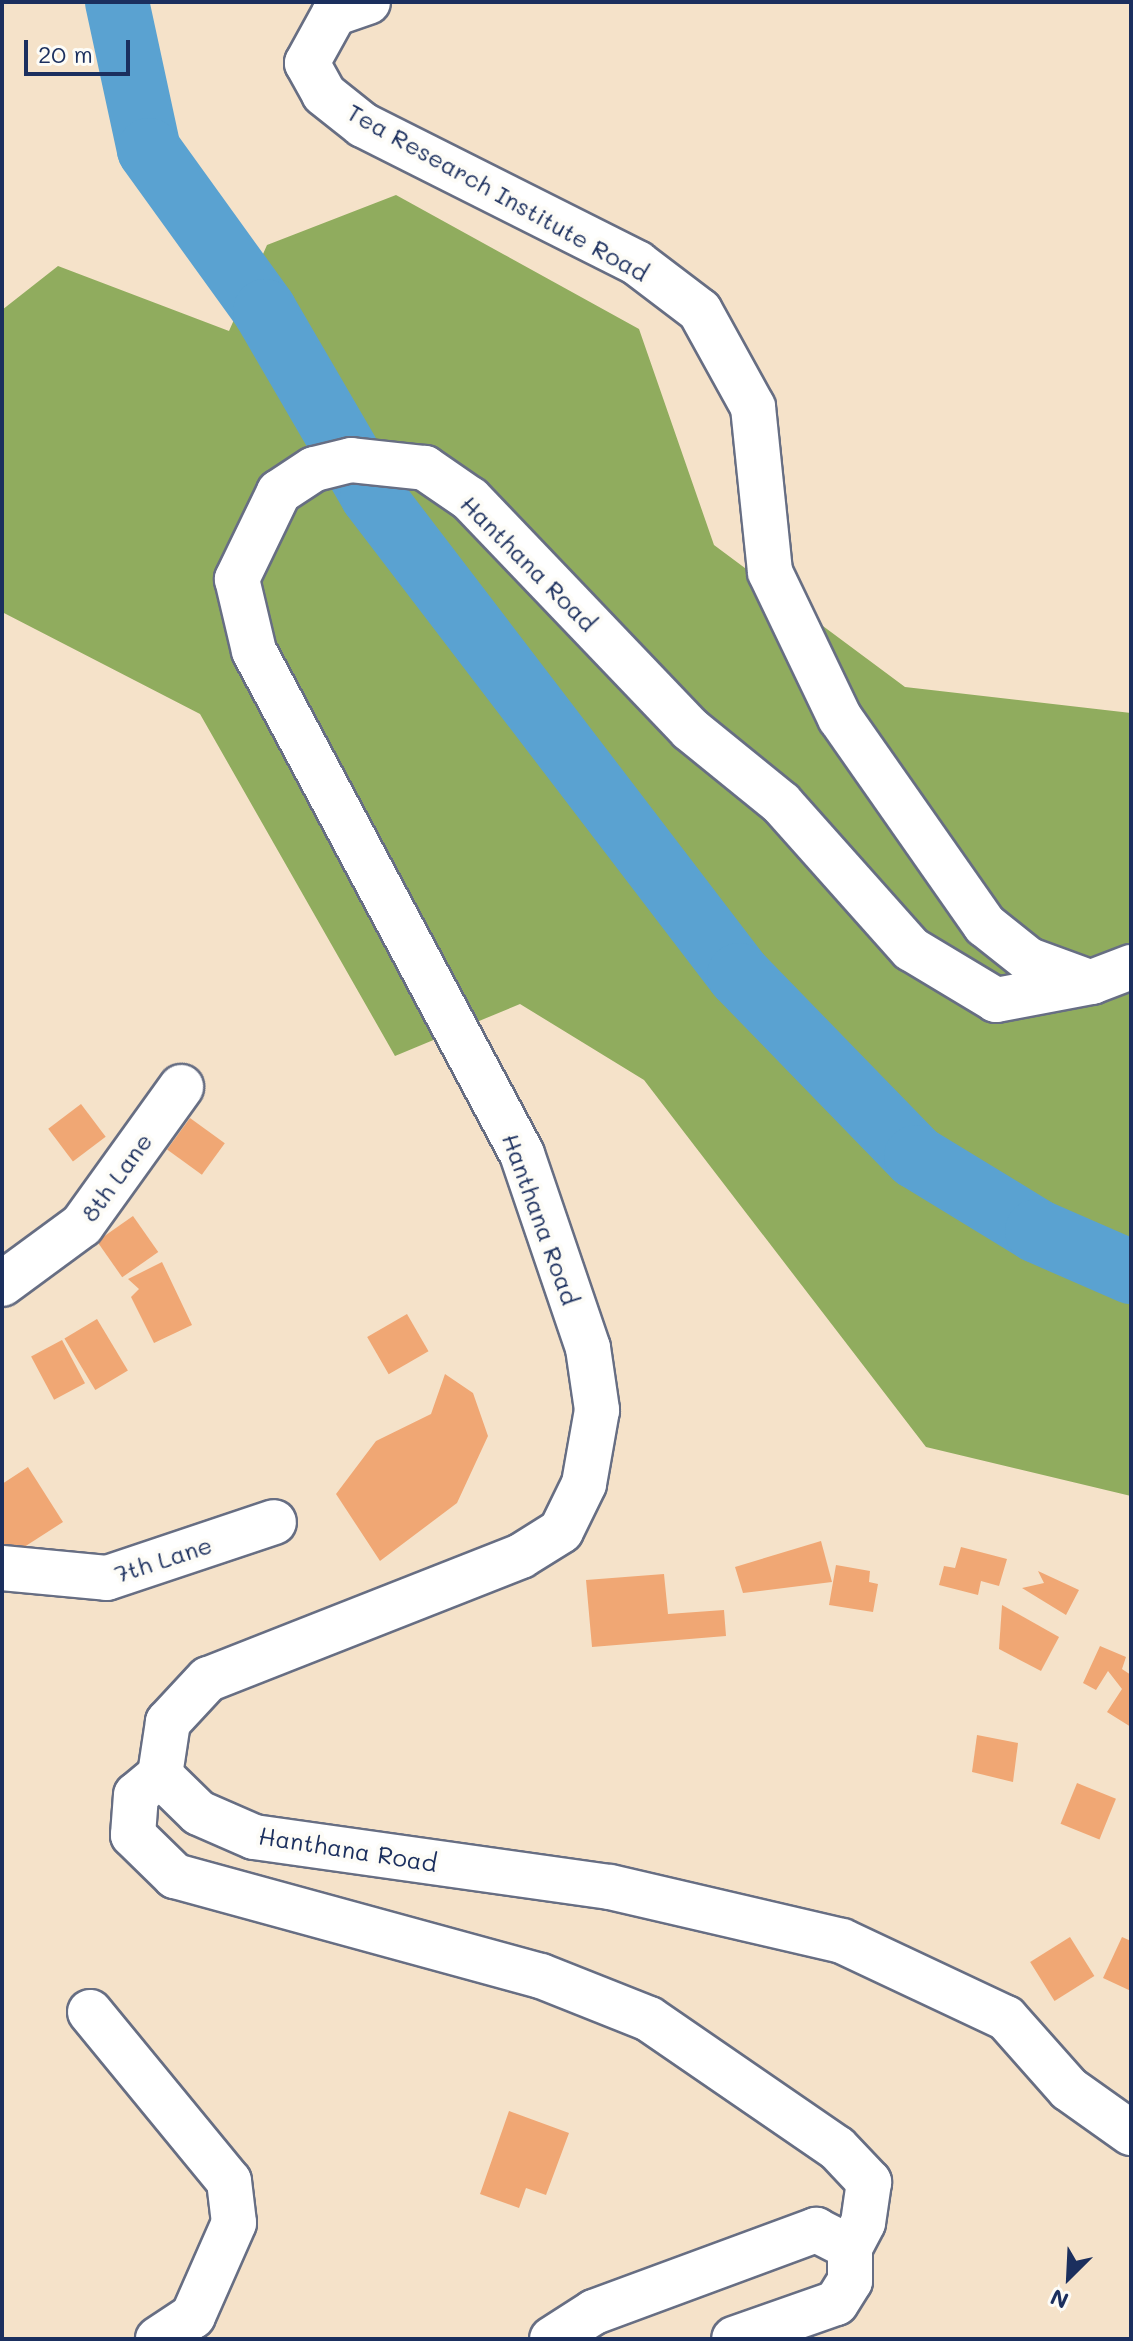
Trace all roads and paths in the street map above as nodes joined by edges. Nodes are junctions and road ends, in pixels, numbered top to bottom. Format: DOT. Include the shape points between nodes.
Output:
graph roads {
  1 [pos="368,2"];
  2 [pos="1111,975"];
  3 [pos="181,1087"];
  4 [pos="2,1284"];
  5 [pos="274,1522"];
  6 [pos="2,1568"];
  7 [pos="160,1775"];
  8 [pos="90,2012"];
  9 [pos="1131,2133"];
  10 [pos="850,2247"];
  11 [pos="158,2339"];
  12 [pos="552,2339"];
  13 [pos="734,2339"];
  1 -- 2 [label="street, Tea Research Institute Road" via="334,14 307,63 324,94 363,125 637,263 700,311 753,407 770,572 840,718 985,925 1029,960"];
  2 -- 7 [label="street, Hanthana Road" via="996,1000 911,949 781,803 690,729 470,499 425,468 351,460 314,469 279,492 237,579 254,651 522,1154 588,1348 597,1410 584,1484 561,1531 521,1556 208,1679 168,1722"];
  3 -- 4 [label="street, 8th Lane" via="82,1225"];
  5 -- 6 [label="street, 7th Lane" via="107,1578"];
  7 -- 9 [label="street, Hanthana Road" via="199,1813 254,1837 610,1887 842,1941 1006,2018 1069,2089"];
  7 -- 10 [label="street" via="136,1795 133,1835 175,1876 541,1976 649,2019 837,2148 869,2182 863,2223"];
  8 -- 11 [label="street" via="229,2181 234,2223 193,2316"];
  10 -- 12 [label="street" via="816,2230 594,2312"];
  10 -- 13 [label="street" via="850,2281 836,2303"];
}
